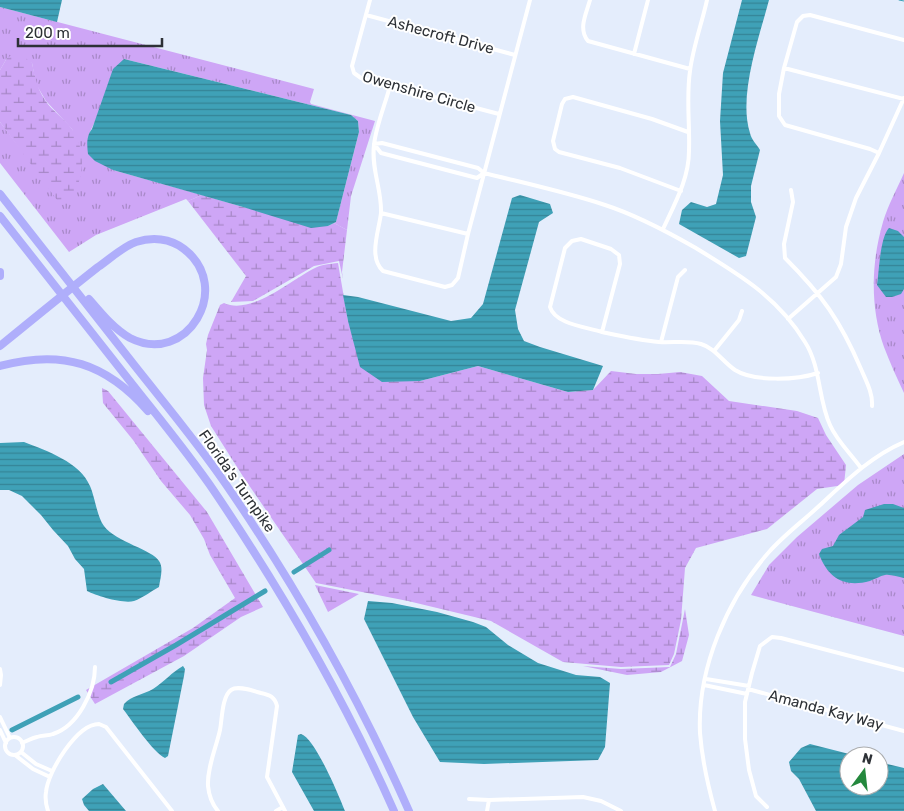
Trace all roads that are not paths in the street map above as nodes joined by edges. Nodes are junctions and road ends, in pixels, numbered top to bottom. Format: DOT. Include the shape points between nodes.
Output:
graph roads {
  1 [pos="370,0"];
  2 [pos="530,0"];
  3 [pos="590,0"];
  4 [pos="648,0"];
  5 [pos="707,0"];
  6 [pos="366,15"];
  7 [pos="904,40"];
  8 [pos="634,54"];
  9 [pos="515,55"];
  10 [pos="784,68"];
  11 [pos="690,69"];
  12 [pos="390,86"];
  13 [pos="904,98"];
  14 [pos="499,114"];
  15 [pos="688,132"];
  16 [pos="374,144"];
  17 [pos="879,153"];
  18 [pos="428,155"];
  19 [pos="426,165"];
  20 [pos="484,173"];
  21 [pos="791,190"];
  22 [pos="681,191"];
  23 [pos="0,194"];
  24 [pos="381,213"];
  25 [pos="0,216"];
  26 [pos="663,229"];
  27 [pos="468,234"];
  28 [pos="51,259"];
  29 [pos="685,270"];
  30 [pos="0,272"];
  31 [pos="0,276"];
  32 [pos="818,293"];
  33 [pos="742,311"];
  34 [pos="788,319"];
  35 [pos="602,332"];
  36 [pos="661,342"];
  37 [pos="0,346"];
  38 [pos="714,351"];
  39 [pos="0,366"];
  40 [pos="818,373"];
  41 [pos="872,406"];
  42 [pos="904,442"];
  43 [pos="862,468"];
  44 [pos="213,490"];
  45 [pos="96,667"];
  46 [pos="0,669"];
  47 [pos="904,670"];
  48 [pos="706,679"];
  49 [pos="0,685"];
  50 [pos="704,685"];
  51 [pos="748,690"];
  52 [pos="0,716"];
  53 [pos="0,730"];
  54 [pos="904,731"];
  55 [pos="10,738"];
  56 [pos="6,743"];
  57 [pos="22,743"];
  58 [pos="6,750"];
  59 [pos="21,752"];
  60 [pos="0,753"];
  61 [pos="15,755"];
  62 [pos="52,771"];
  63 [pos="50,777"];
  64 [pos="469,799"];
  65 [pos="489,800"];
  66 [pos="767,807"];
  67 [pos="284,809"];
  68 [pos="48,811"];
  69 [pos="172,811"];
  70 [pos="218,811"];
  71 [pos="276,811"];
  72 [pos="394,811"];
  73 [pos="409,811"];
  74 [pos="487,811"];
  75 [pos="621,811"];
  76 [pos="715,811"];
  1 -- 6 [label="street, Owenshire Circle"];
  2 -- 9 [label="street"];
  3 -- 8 [label="street" via="583,36 588,41"];
  4 -- 8 [label="street"];
  5 -- 11 [label="street"];
  6 -- 9 [label="street, Ashecroft Drive"];
  6 -- 12 [label="street, Owenshire Circle" via="352,66 354,73"];
  7 -- 10 [label="street" via="810,15 803,16 796,22"];
  8 -- 11 [label="street"];
  9 -- 14 [label="street"];
  10 -- 13 [label="street"];
  10 -- 17 [label="street" via="779,116 785,125"];
  11 -- 15 [label="street"];
  12 -- 14 [label="street, Owenshire Circle"];
  12 -- 16 [label="street"];
  13 -- 17 [label="street"];
  14 -- 20 [label="street"];
  15 -- 22 [label="street" via="690,152"];
  15 -- 22 [label="street" via="573,97 565,99 562,104 553,141 559,152 620,168"];
  16 -- 18 [label="street" via="382,143"];
  16 -- 19 [label="street" via="382,153"];
  16 -- 24 [label="street" via="373,164 381,192"];
  17 -- 32 [label="street" via="856,198 836,276"];
  18 -- 19 [label="street"];
  18 -- 20 [label="street" via="478,168"];
  19 -- 20 [label="street" via="478,178"];
  20 -- 26 [label="street" via="606,206"];
  20 -- 27 [label="street"];
  21 -- 32 [label="street" via="793,202 784,258"];
  22 -- 26 [label="street"];
  23 -- 28 [label="highway, Florida's Turnpike"];
  24 -- 27 [label="street"];
  24 -- 27 [label="street" via="375,259 378,266 383,271 445,287 458,278"];
  25 -- 44 [label="highway, Florida's Turnpike"];
  26 -- 34 [label="street" via="739,273"];
  28 -- 37 [label="highway" via="113,324 131,338 143,342 155,344 180,337 198,319 204,305 205,279 191,254 179,245 150,239 122,249 85,277 52,303"];
  28 -- 73 [label="highway, Florida's Turnpike" via="194,440 292,586 357,701"];
  29 -- 36 [label="street" via="678,277"];
  30 -- 31 [label="highway"];
  32 -- 34 [label="street"];
  32 -- 41 [label="street" via="848,339 868,386"];
  33 -- 38 [label="street" via="739,320"];
  34 -- 40 [label="street" via="806,343"];
  35 -- 35 [label="street" via="558,319 552,314 550,307 565,248 572,241 581,239 619,255 620,264"];
  35 -- 36 [label="street"];
  36 -- 38 [label="street" via="692,342"];
  38 -- 40 [label="street" via="734,369 750,375 780,379 804,378"];
  39 -- 44 [label="highway" via="37,358 57,359 76,362 112,378 146,409"];
  40 -- 43 [label="street" via="830,424"];
  42 -- 43 [label="street"];
  43 -- 48 [label="street" via="770,551 750,576 733,601 719,631"];
  44 -- 72 [label="highway, Florida's Turnpike" via="315,652"];
  45 -- 57 [label="street" via="94,685 73,719 53,734"];
  46 -- 49 [label="street"];
  47 -- 51 [label="street" via="772,637 760,646"];
  48 -- 50 [label="street"];
  48 -- 51 [label="street, Amanda Kay Way"];
  50 -- 51 [label="street, Amanda Kay Way"];
  50 -- 76 [label="street" via="700,732"];
  51 -- 54 [label="street, Amanda Kay Way"];
  51 -- 66 [label="street" via="745,739 749,770 756,796"];
  52 -- 55 [label="street"];
  53 -- 56 [label="street"];
  55 -- 56 [label="street"];
  55 -- 57 [label="street"];
  56 -- 58 [label="street"];
  57 -- 59 [label="street"];
  58 -- 60 [label="street"];
  58 -- 61 [label="street"];
  59 -- 61 [label="street"];
  59 -- 62 [label="street"];
  61 -- 63 [label="street"];
  62 -- 63 [label="street"];
  62 -- 69 [label="street" via="69,744 89,726 99,724 106,727"];
  63 -- 68 [label="street" via="46,792"];
  64 -- 65 [label="street"];
  65 -- 74 [label="street"];
  65 -- 75 [label="street" via="583,797 602,801"];
  67 -- 70 [label="street" via="267,777 276,701 269,695 236,688 225,697 209,773 210,796"];
  67 -- 71 [label="street"];
}
